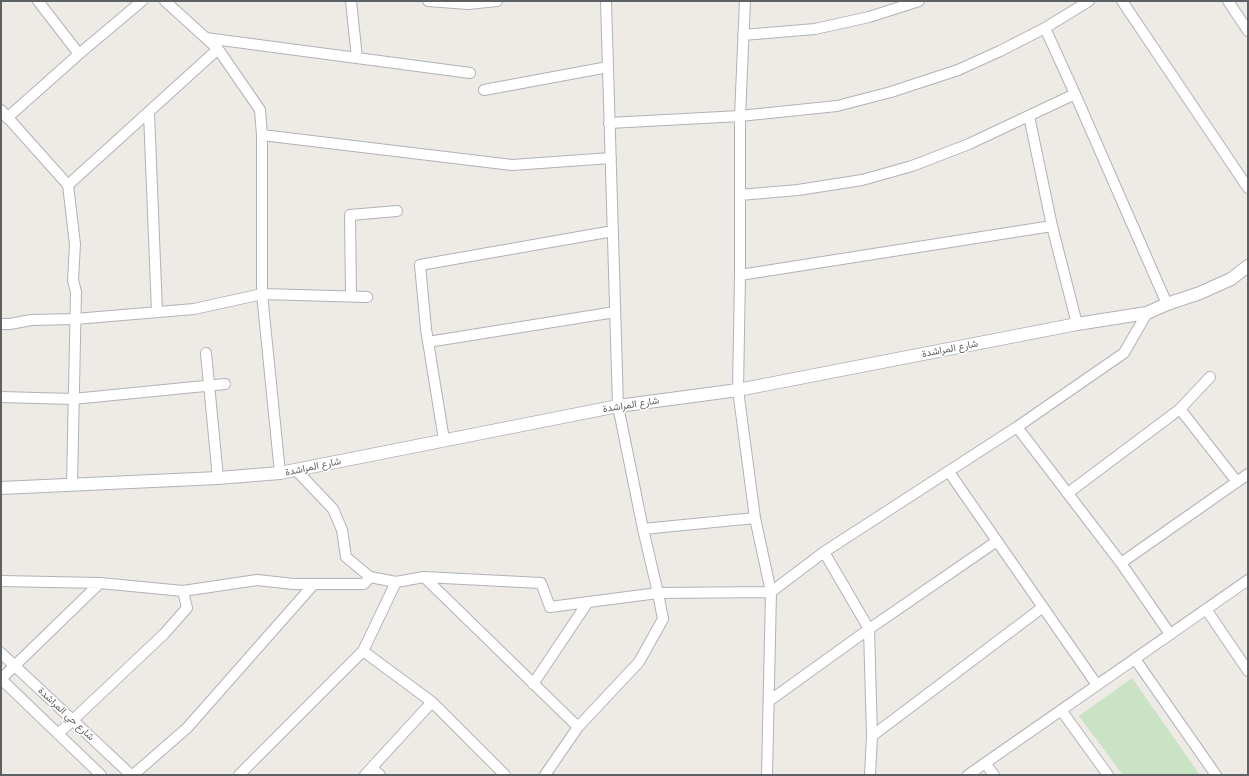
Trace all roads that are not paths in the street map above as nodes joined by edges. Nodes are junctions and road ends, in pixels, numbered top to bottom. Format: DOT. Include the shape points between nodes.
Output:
graph roads {
  1 [pos="38,1"];
  2 [pos="142,1"];
  3 [pos="165,1"];
  4 [pos="351,1"];
  5 [pos="428,1"];
  6 [pos="497,1"];
  7 [pos="606,1"];
  8 [pos="745,1"];
  9 [pos="919,1"];
  10 [pos="1089,1"];
  11 [pos="1122,1"];
  12 [pos="1228,1"];
  13 [pos="1045,28"];
  14 [pos="1248,31"];
  15 [pos="743,35"];
  16 [pos="206,38"];
  17 [pos="218,49"];
  18 [pos="79,54"];
  19 [pos="357,58"];
  20 [pos="608,67"];
  21 [pos="470,73"];
  22 [pos="484,90"];
  23 [pos="1076,94"];
  24 [pos="149,113"];
  25 [pos="4,114"];
  26 [pos="740,116"];
  27 [pos="1029,116"];
  28 [pos="610,123"];
  29 [pos="262,136"];
  30 [pos="610,158"];
  31 [pos="68,184"];
  32 [pos="1248,188"];
  33 [pos="740,195"];
  34 [pos="397,211"];
  35 [pos="1052,226"];
  36 [pos="613,231"];
  37 [pos="1248,266"];
  38 [pos="740,275"];
  39 [pos="262,294"];
  40 [pos="351,296"];
  41 [pos="367,297"];
  42 [pos="1167,304"];
  43 [pos="157,312"];
  44 [pos="615,312"];
  45 [pos="1147,313"];
  46 [pos="75,319"];
  47 [pos="1,324"];
  48 [pos="1077,324"];
  49 [pos="428,342"];
  50 [pos="206,353"];
  51 [pos="1210,377"];
  52 [pos="224,384"];
  53 [pos="209,386"];
  54 [pos="738,390"];
  55 [pos="1,397"];
  56 [pos="73,399"];
  57 [pos="618,406"];
  58 [pos="1180,409"];
  59 [pos="1017,427"];
  60 [pos="444,440"];
  61 [pos="296,470"];
  62 [pos="949,472"];
  63 [pos="280,473"];
  64 [pos="1248,474"];
  65 [pos="218,478"];
  66 [pos="1237,482"];
  67 [pos="72,484"];
  68 [pos="1,488"];
  69 [pos="1068,493"];
  70 [pos="755,518"];
  71 [pos="643,529"];
  72 [pos="997,541"];
  73 [pos="824,552"];
  74 [pos="1121,563"];
  75 [pos="370,577"];
  76 [pos="424,578"];
  77 [pos="1248,580"];
  78 [pos="1,581"];
  79 [pos="396,582"];
  80 [pos="100,583"];
  81 [pos="314,584"];
  82 [pos="183,591"];
  83 [pos="771,592"];
  84 [pos="658,593"];
  85 [pos="588,602"];
  86 [pos="1043,607"];
  87 [pos="1206,609"];
  88 [pos="869,629"];
  89 [pos="1170,634"];
  90 [pos="363,651"];
  91 [pos="1,654"];
  92 [pos="1135,659"];
  93 [pos="14,666"];
  94 [pos="1248,671"];
  95 [pos="1,679"];
  96 [pos="533,684"];
  97 [pos="1097,685"];
  98 [pos="769,701"];
  99 [pos="432,702"];
  100 [pos="1061,710"];
  101 [pos="73,720"];
  102 [pos="578,727"];
  103 [pos="58,734"];
  104 [pos="872,736"];
  105 [pos="985,763"];
  106 [pos="372,773"];
  107 [pos="101,775"];
  108 [pos="132,775"];
  109 [pos="239,775"];
  110 [pos="505,775"];
  111 [pos="545,775"];
  112 [pos="767,775"];
  113 [pos="870,775"];
  114 [pos="968,775"];
  115 [pos="994,775"];
  116 [pos="1108,775"];
  117 [pos="1216,775"];
  1 -- 18 [label="street"];
  2 -- 18 [label="street"];
  3 -- 16 [label="street"];
  4 -- 19 [label="street"];
  5 -- 6 [label="street" via="468,4"];
  7 -- 20 [label="street"];
  8 -- 15 [label="street"];
  9 -- 15 [label="street" via="869,17 815,29"];
  10 -- 13 [label="street"];
  11 -- 32 [label="street"];
  12 -- 14 [label="street"];
  13 -- 23 [label="street"];
  13 -- 26 [label="street" via="958,70 891,92 837,106"];
  15 -- 26 [label="street"];
  16 -- 17 [label="street"];
  16 -- 19 [label="street"];
  17 -- 24 [label="street"];
  17 -- 29 [label="street" via="260,110"];
  18 -- 25 [label="street"];
  19 -- 21 [label="street"];
  20 -- 22 [label="street"];
  20 -- 28 [label="street"];
  23 -- 27 [label="street"];
  23 -- 42 [label="street"];
  24 -- 31 [label="street"];
  24 -- 43 [label="street"];
  25 -- 31 [label="street"];
  26 -- 28 [label="street"];
  26 -- 33 [label="street"];
  27 -- 33 [label="street" via="969,144 912,166 862,180 798,190"];
  27 -- 35 [label="street"];
  28 -- 30 [label="street"];
  29 -- 30 [label="street" via="512,165"];
  29 -- 39 [label="street"];
  30 -- 36 [label="street"];
  31 -- 46 [label="street" via="75,244"];
  33 -- 38 [label="street"];
  34 -- 40 [label="street" via="350,215"];
  35 -- 38 [label="street"];
  35 -- 48 [label="street"];
  36 -- 44 [label="street"];
  36 -- 49 [label="street" via="420,265"];
  37 -- 42 [label="street, شارع المراشدة" via="1232,279"];
  38 -- 54 [label="street"];
  39 -- 40 [label="street"];
  39 -- 43 [label="street" via="194,309"];
  39 -- 63 [label="street"];
  40 -- 41 [label="street"];
  42 -- 45 [label="street, شارع المراشدة"];
  43 -- 46 [label="street"];
  44 -- 49 [label="street"];
  44 -- 57 [label="street"];
  45 -- 48 [label="street, شارع المراشدة"];
  45 -- 59 [label="street" via="1124,354"];
  46 -- 47 [label="street"];
  46 -- 56 [label="street"];
  48 -- 54 [label="street, شارع المراشدة"];
  49 -- 60 [label="street"];
  50 -- 53 [label="street"];
  51 -- 58 [label="street"];
  52 -- 53 [label="street"];
  53 -- 56 [label="street"];
  53 -- 65 [label="street"];
  54 -- 57 [label="street, شارع المراشدة"];
  54 -- 70 [label="street"];
  55 -- 56 [label="street"];
  56 -- 67 [label="street"];
  57 -- 60 [label="street, شارع المراشدة"];
  57 -- 71 [label="street"];
  58 -- 66 [label="street"];
  58 -- 69 [label="street"];
  59 -- 62 [label="street"];
  59 -- 69 [label="street"];
  60 -- 61 [label="street, شارع المراشدة"];
  61 -- 63 [label="street, شارع المراشدة"];
  61 -- 75 [label="street" via="333,509 342,530 346,557"];
  62 -- 72 [label="street"];
  62 -- 73 [label="street"];
  63 -- 65 [label="street, شارع المراشدة"];
  64 -- 66 [label="street"];
  65 -- 67 [label="street, شارع المراشدة"];
  66 -- 74 [label="street"];
  67 -- 68 [label="street, شارع المراشدة"];
  69 -- 74 [label="street"];
  70 -- 71 [label="street"];
  70 -- 83 [label="street"];
  71 -- 84 [label="street"];
  72 -- 86 [label="street"];
  72 -- 88 [label="street"];
  73 -- 83 [label="street"];
  73 -- 88 [label="street"];
  74 -- 89 [label="street"];
  75 -- 79 [label="street"];
  75 -- 81 [label="street" via="364,584"];
  76 -- 79 [label="street"];
  76 -- 85 [label="street" via="541,582 550,607"];
  76 -- 96 [label="street"];
  77 -- 87 [label="street"];
  78 -- 80 [label="street"];
  79 -- 90 [label="street"];
  80 -- 82 [label="street"];
  80 -- 93 [label="street"];
  81 -- 82 [label="street" via="257,580"];
  81 -- 108 [label="street" via="187,728"];
  82 -- 101 [label="street" via="187,608 164,634"];
  83 -- 84 [label="street"];
  83 -- 98 [label="street"];
  84 -- 85 [label="street"];
  84 -- 102 [label="street" via="663,619 639,662"];
  85 -- 96 [label="street"];
  86 -- 97 [label="street"];
  86 -- 104 [label="street"];
  87 -- 89 [label="street"];
  87 -- 94 [label="street"];
  88 -- 98 [label="street"];
  88 -- 104 [label="street"];
  89 -- 92 [label="street"];
  90 -- 99 [label="street"];
  90 -- 109 [label="street"];
  91 -- 93 [label="street, شارع حي المراشدة"];
  92 -- 97 [label="street"];
  92 -- 117 [label="street"];
  93 -- 95 [label="street"];
  93 -- 101 [label="street, شارع حي المراشدة"];
  95 -- 103 [label="street, شارع حي المراشدة"];
  96 -- 102 [label="street"];
  97 -- 100 [label="street"];
  98 -- 112 [label="street"];
  99 -- 106 [label="street"];
  99 -- 110 [label="street"];
  100 -- 105 [label="street"];
  100 -- 116 [label="street"];
  101 -- 103 [label="street"];
  101 -- 108 [label="street, شارع حي المراشدة"];
  102 -- 111 [label="street"];
  103 -- 107 [label="street, شارع حي المراشدة"];
  104 -- 113 [label="street"];
  105 -- 114 [label="street"];
  105 -- 115 [label="street"];
}
